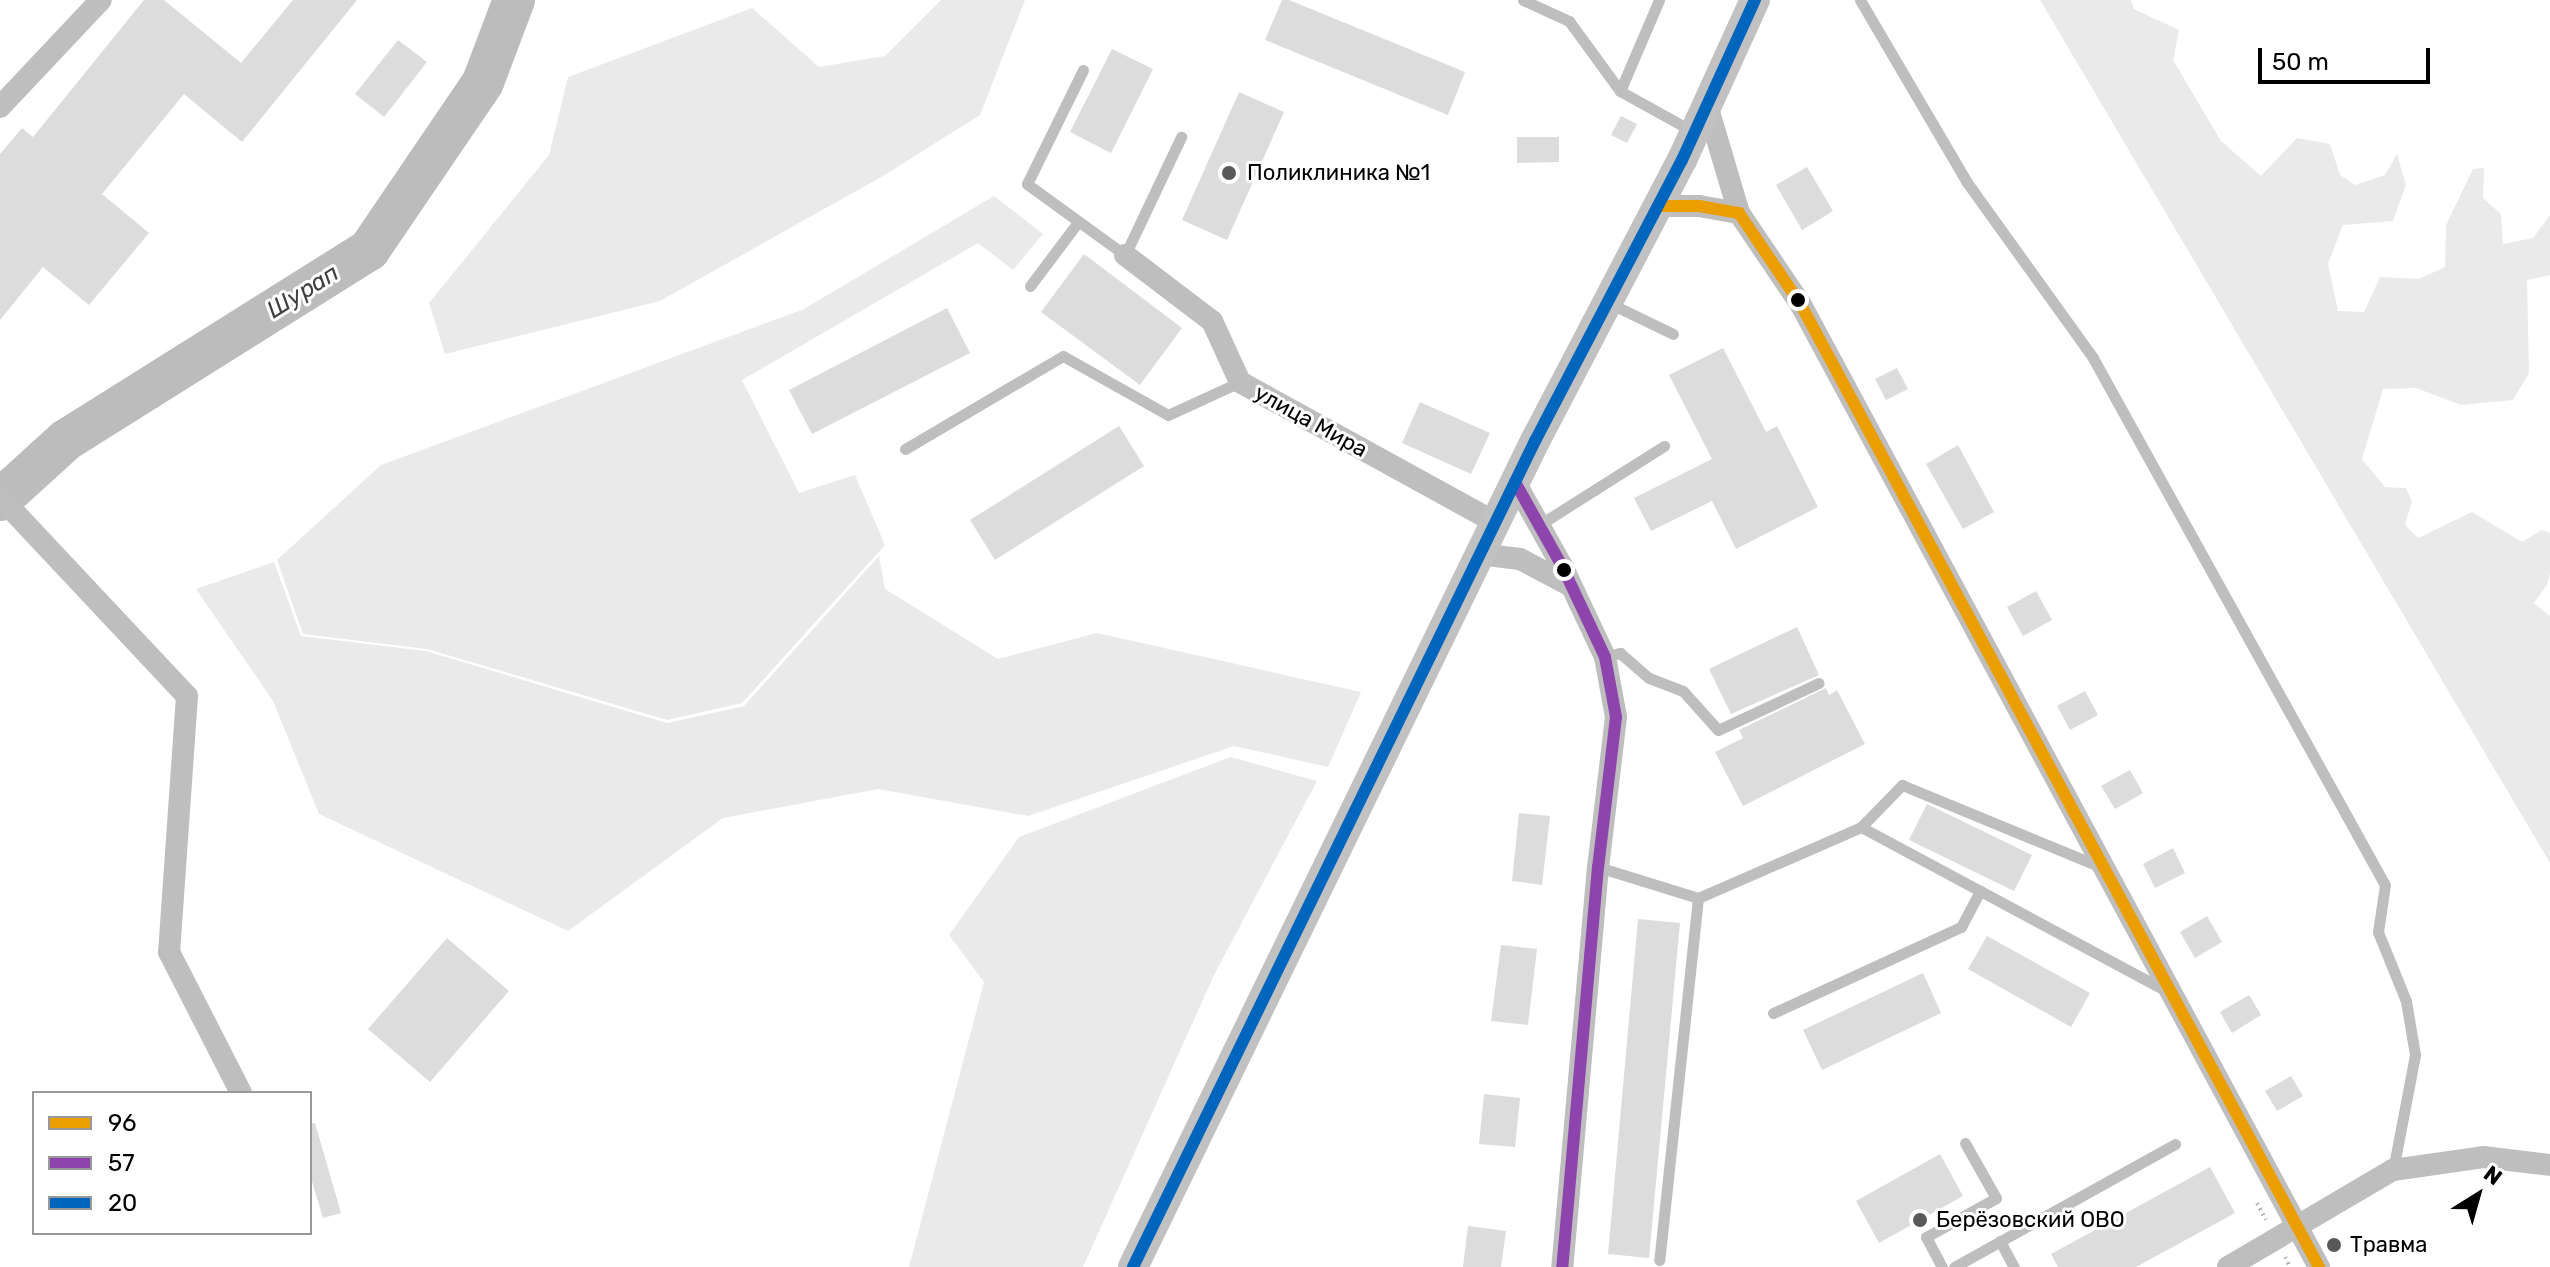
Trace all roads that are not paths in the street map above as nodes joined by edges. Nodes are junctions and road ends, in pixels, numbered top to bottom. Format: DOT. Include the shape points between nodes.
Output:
graph roads {
  1 [pos="101,0"];
  2 [pos="1523,0"];
  3 [pos="1659,0"];
  4 [pos="1755,0"];
  5 [pos="1860,0"];
  6 [pos="1083,70"];
  7 [pos="1620,91"];
  8 [pos="0,107"];
  9 [pos="1700,118"];
  10 [pos="1181,137"];
  11 [pos="1659,206"];
  12 [pos="1739,213"];
  13 [pos="1078,222"];
  14 [pos="1125,255"];
  15 [pos="1030,286"];
  16 [pos="1608,303"];
  17 [pos="1673,334"];
  18 [pos="1240,382"];
  19 [pos="1664,446"];
  20 [pos="905,449"];
  21 [pos="1515,482"];
  22 [pos="0,497"];
  23 [pos="1495,522"];
  24 [pos="1539,525"];
  25 [pos="1479,554"];
  26 [pos="1572,586"];
  27 [pos="1605,657"];
  28 [pos="1819,683"];
  29 [pos="1861,827"];
  30 [pos="1598,867"];
  31 [pos="2105,869"];
  32 [pos="1980,891"];
  33 [pos="1698,898"];
  34 [pos="2172,994"];
  35 [pos="1773,1013"];
  36 [pos="240,1091"];
  37 [pos="1965,1143"];
  38 [pos="2175,1144"];
  39 [pos="2550,1165"];
  40 [pos="2393,1170"];
  41 [pos="2297,1226"];
  42 [pos="2000,1241"];
  43 [pos="1659,1260"];
  44 [pos="1133,1267"];
  45 [pos="1562,1267"];
  46 [pos="1942,1267"];
  47 [pos="1954,1267"];
  48 [pos="2014,1267"];
  49 [pos="2228,1267"];
  50 [pos="2319,1267"];
  1 -- 8 [label="street"];
  2 -- 7 [label="lane" via="1569,21"];
  3 -- 7 [label="lane"];
  4 -- 9 [label="main road"];
  5 -- 40 [label="lane" via="1966,181 2093,358 2385,885 2378,932 2406,1001 2415,1055"];
  6 -- 13 [label="lane" via="1027,184"];
  7 -- 9 [label="lane"];
  9 -- 11 [label="main road"];
  9 -- 12 [label="street"];
  10 -- 14 [label="lane"];
  11 -- 12 [label="street"];
  11 -- 16 [label="main road"];
  12 -- 31 [label="street" via="1801,305"];
  13 -- 14 [label="lane"];
  13 -- 15 [label="lane"];
  14 -- 18 [label="street, улица Мира" via="1212,321"];
  16 -- 17 [label="lane"];
  16 -- 21 [label="main road"];
  18 -- 20 [label="lane" via="1168,415 1063,356"];
  18 -- 23 [label="street, улица Мира"];
  19 -- 24 [label="lane"];
  21 -- 23 [label="main road"];
  21 -- 24 [label="street"];
  22 -- 36 [label="street" via="187,696 169,952"];
  23 -- 25 [label="main road"];
  24 -- 26 [label="street"];
  25 -- 26 [label="street" via="1520,559"];
  25 -- 44 [label="main road"];
  26 -- 27 [label="street"];
  27 -- 28 [label="lane" via="1620,653 1649,678 1683,691 1718,730"];
  27 -- 30 [label="street" via="1616,717"];
  29 -- 31 [label="lane" via="1902,785"];
  29 -- 32 [label="lane"];
  29 -- 33 [label="lane"];
  30 -- 33 [label="lane"];
  30 -- 45 [label="street"];
  31 -- 34 [label="street"];
  32 -- 34 [label="lane"];
  32 -- 35 [label="lane" via="1961,927"];
  33 -- 43 [label="lane"];
  34 -- 41 [label="street"];
  37 -- 46 [label="lane" via="1996,1198 1926,1237"];
  38 -- 42 [label="lane"];
  39 -- 40 [label="street" via="2483,1157"];
  40 -- 41 [label="street"];
  41 -- 49 [label="street"];
  41 -- 50 [label="street"];
  42 -- 47 [label="lane"];
  42 -- 48 [label="lane"];
}
